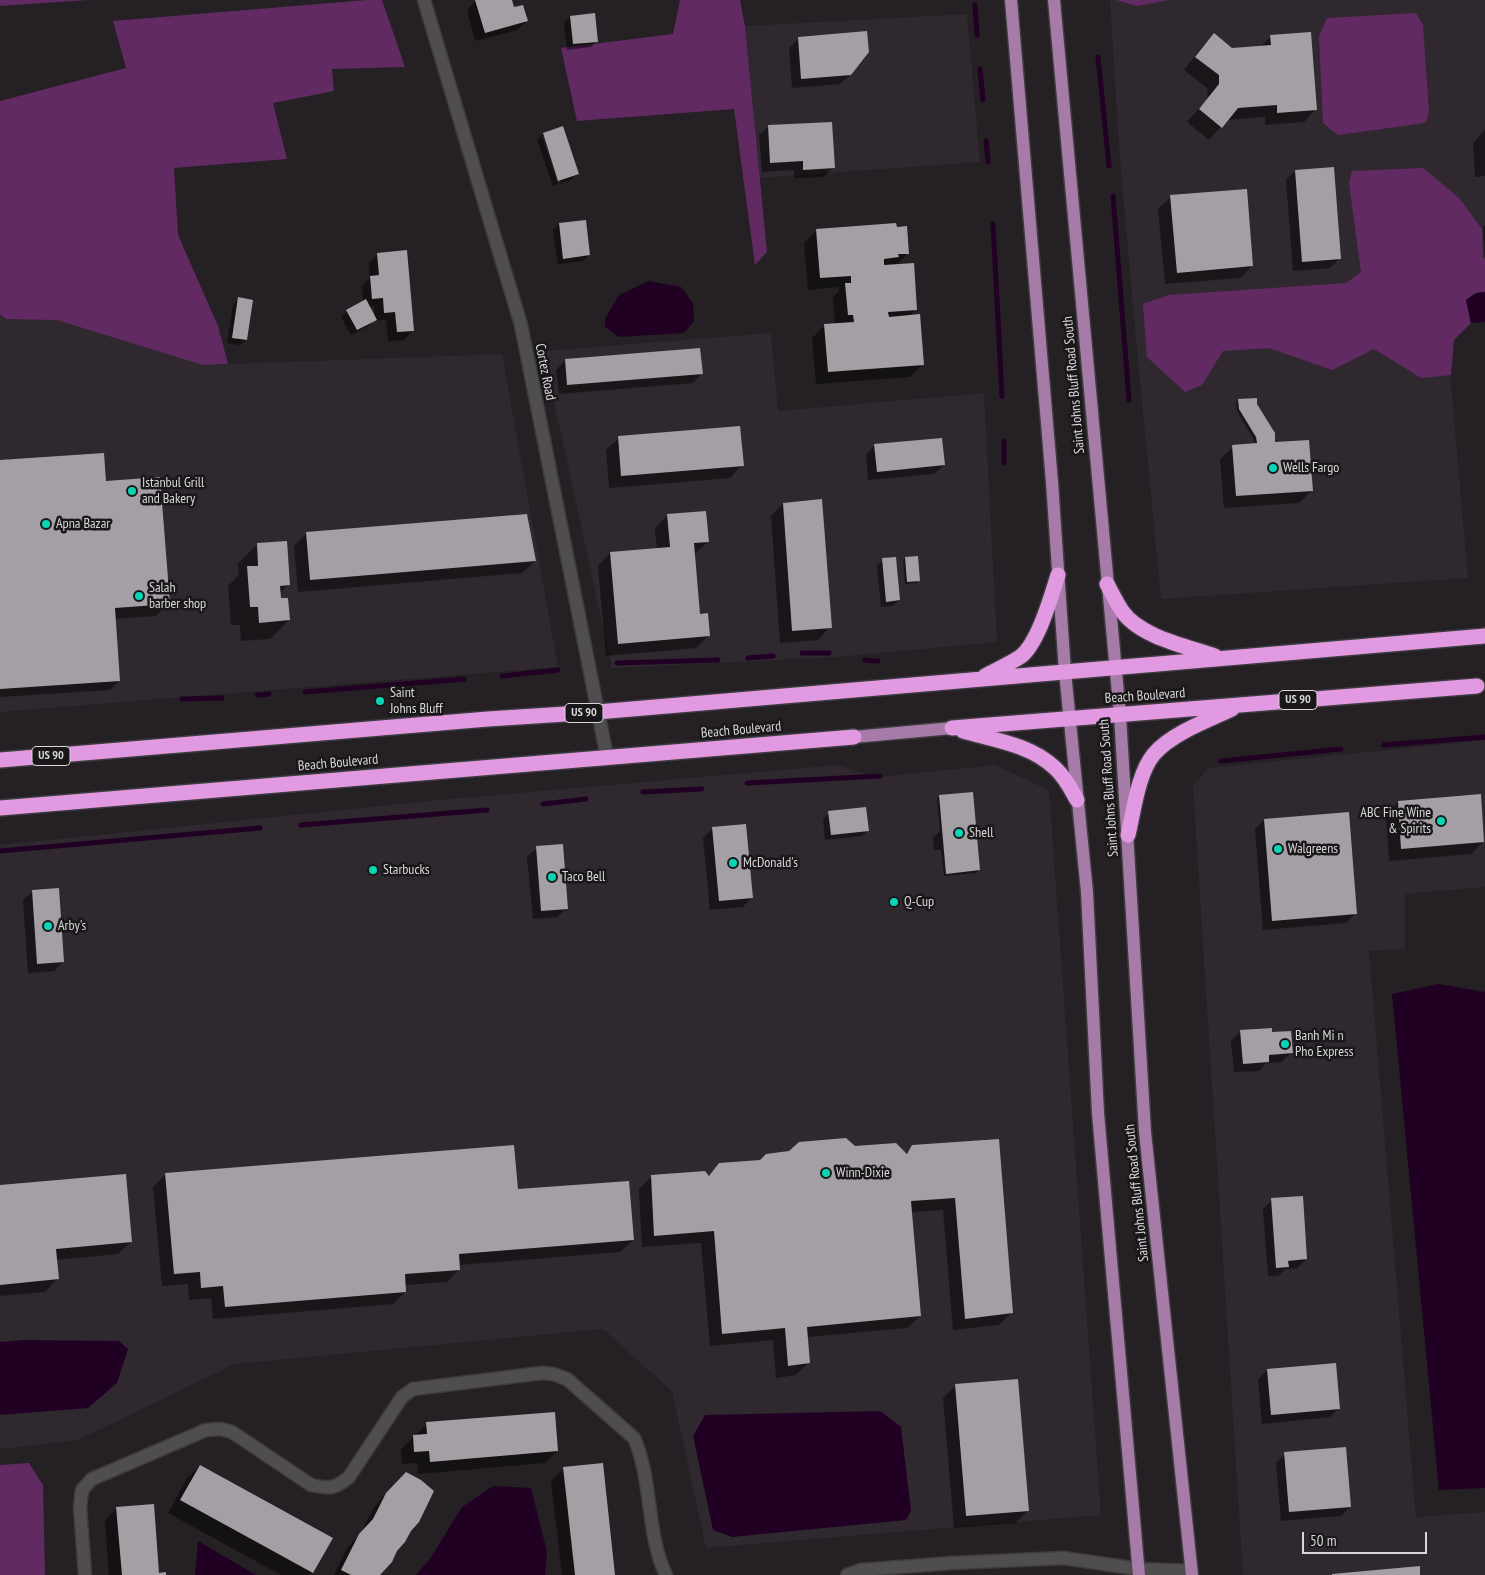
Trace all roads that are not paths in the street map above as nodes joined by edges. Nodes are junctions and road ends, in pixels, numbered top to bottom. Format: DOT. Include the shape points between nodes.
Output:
graph roads {
  1 [pos="424,0"];
  2 [pos="1011,0"];
  3 [pos="1054,0"];
  4 [pos="1058,575"];
  5 [pos="1106,584"];
  6 [pos="1485,636"];
  7 [pos="1221,658"];
  8 [pos="1114,667"];
  9 [pos="1065,672"];
  10 [pos="979,679"];
  11 [pos="1481,685"];
  12 [pos="1239,705"];
  13 [pos="598,712"];
  14 [pos="1120,715"];
  15 [pos="1069,718"];
  16 [pos="952,728"];
  17 [pos="854,737"];
  18 [pos="607,757"];
  19 [pos="0,760"];
  20 [pos="1077,800"];
  21 [pos="0,808"];
  22 [pos="1128,835"];
  23 [pos="1138,1572"];
  24 [pos="1192,1573"];
  25 [pos="85,1575"];
  26 [pos="666,1575"];
  27 [pos="847,1575"];
  28 [pos="1112,1575"];
  1 -- 13 [label="street, Cortez Road" via="521,325"];
  2 -- 4 [label="main road"];
  3 -- 5 [label="main road, Saint Johns Bluff Road South"];
  4 -- 9 [label="main road"];
  4 -- 10 [label="highway" via="1030,645 1021,656"];
  5 -- 7 [label="highway" via="1122,612 1134,624 1156,636"];
  5 -- 8 [label="main road, Saint Johns Bluff Road South"];
  6 -- 7 [label="highway, US 90"];
  7 -- 8 [label="highway, US 90"];
  8 -- 9 [label="highway, US 90"];
  8 -- 14 [label="main road, Saint Johns Bluff Road South"];
  9 -- 10 [label="highway, US 90"];
  9 -- 15 [label="main road"];
  10 -- 13 [label="highway, US 90"];
  11 -- 12 [label="highway, Beach Boulevard / US 90"];
  12 -- 14 [label="highway, Beach Boulevard / US 90"];
  12 -- 22 [label="highway" via="1169,740 1154,754 1142,776"];
  13 -- 18 [label="street, Cortez Road"];
  13 -- 19 [label="highway, US 90"];
  14 -- 15 [label="highway, Beach Boulevard / US 90"];
  14 -- 22 [label="main road, Saint Johns Bluff Road South"];
  15 -- 16 [label="highway, Beach Boulevard / US 90"];
  15 -- 20 [label="main road"];
  16 -- 17 [label="main road, Beach Boulevard / US 90"];
  16 -- 20 [label="highway" via="1021,747 1043,758 1056,769"];
  17 -- 18 [label="highway, Beach Boulevard / US 90"];
  18 -- 21 [label="highway, Beach Boulevard / US 90"];
  20 -- 23 [label="main road" via="1087,892 1098,1113"];
  22 -- 24 [label="main road, Saint Johns Bluff Road South" via="1145,1132"];
  23 -- 24 [label="street"];
  23 -- 27 [label="street" via="1064,1558 861,1570"];
  23 -- 28 [label="street"];
  25 -- 26 [label="street" via="80,1507 82,1490 92,1479 206,1430 221,1429 232,1432 311,1485 338,1487 349,1477 402,1397 413,1389 542,1373 567,1379 634,1438 646,1480 659,1560"];
}
